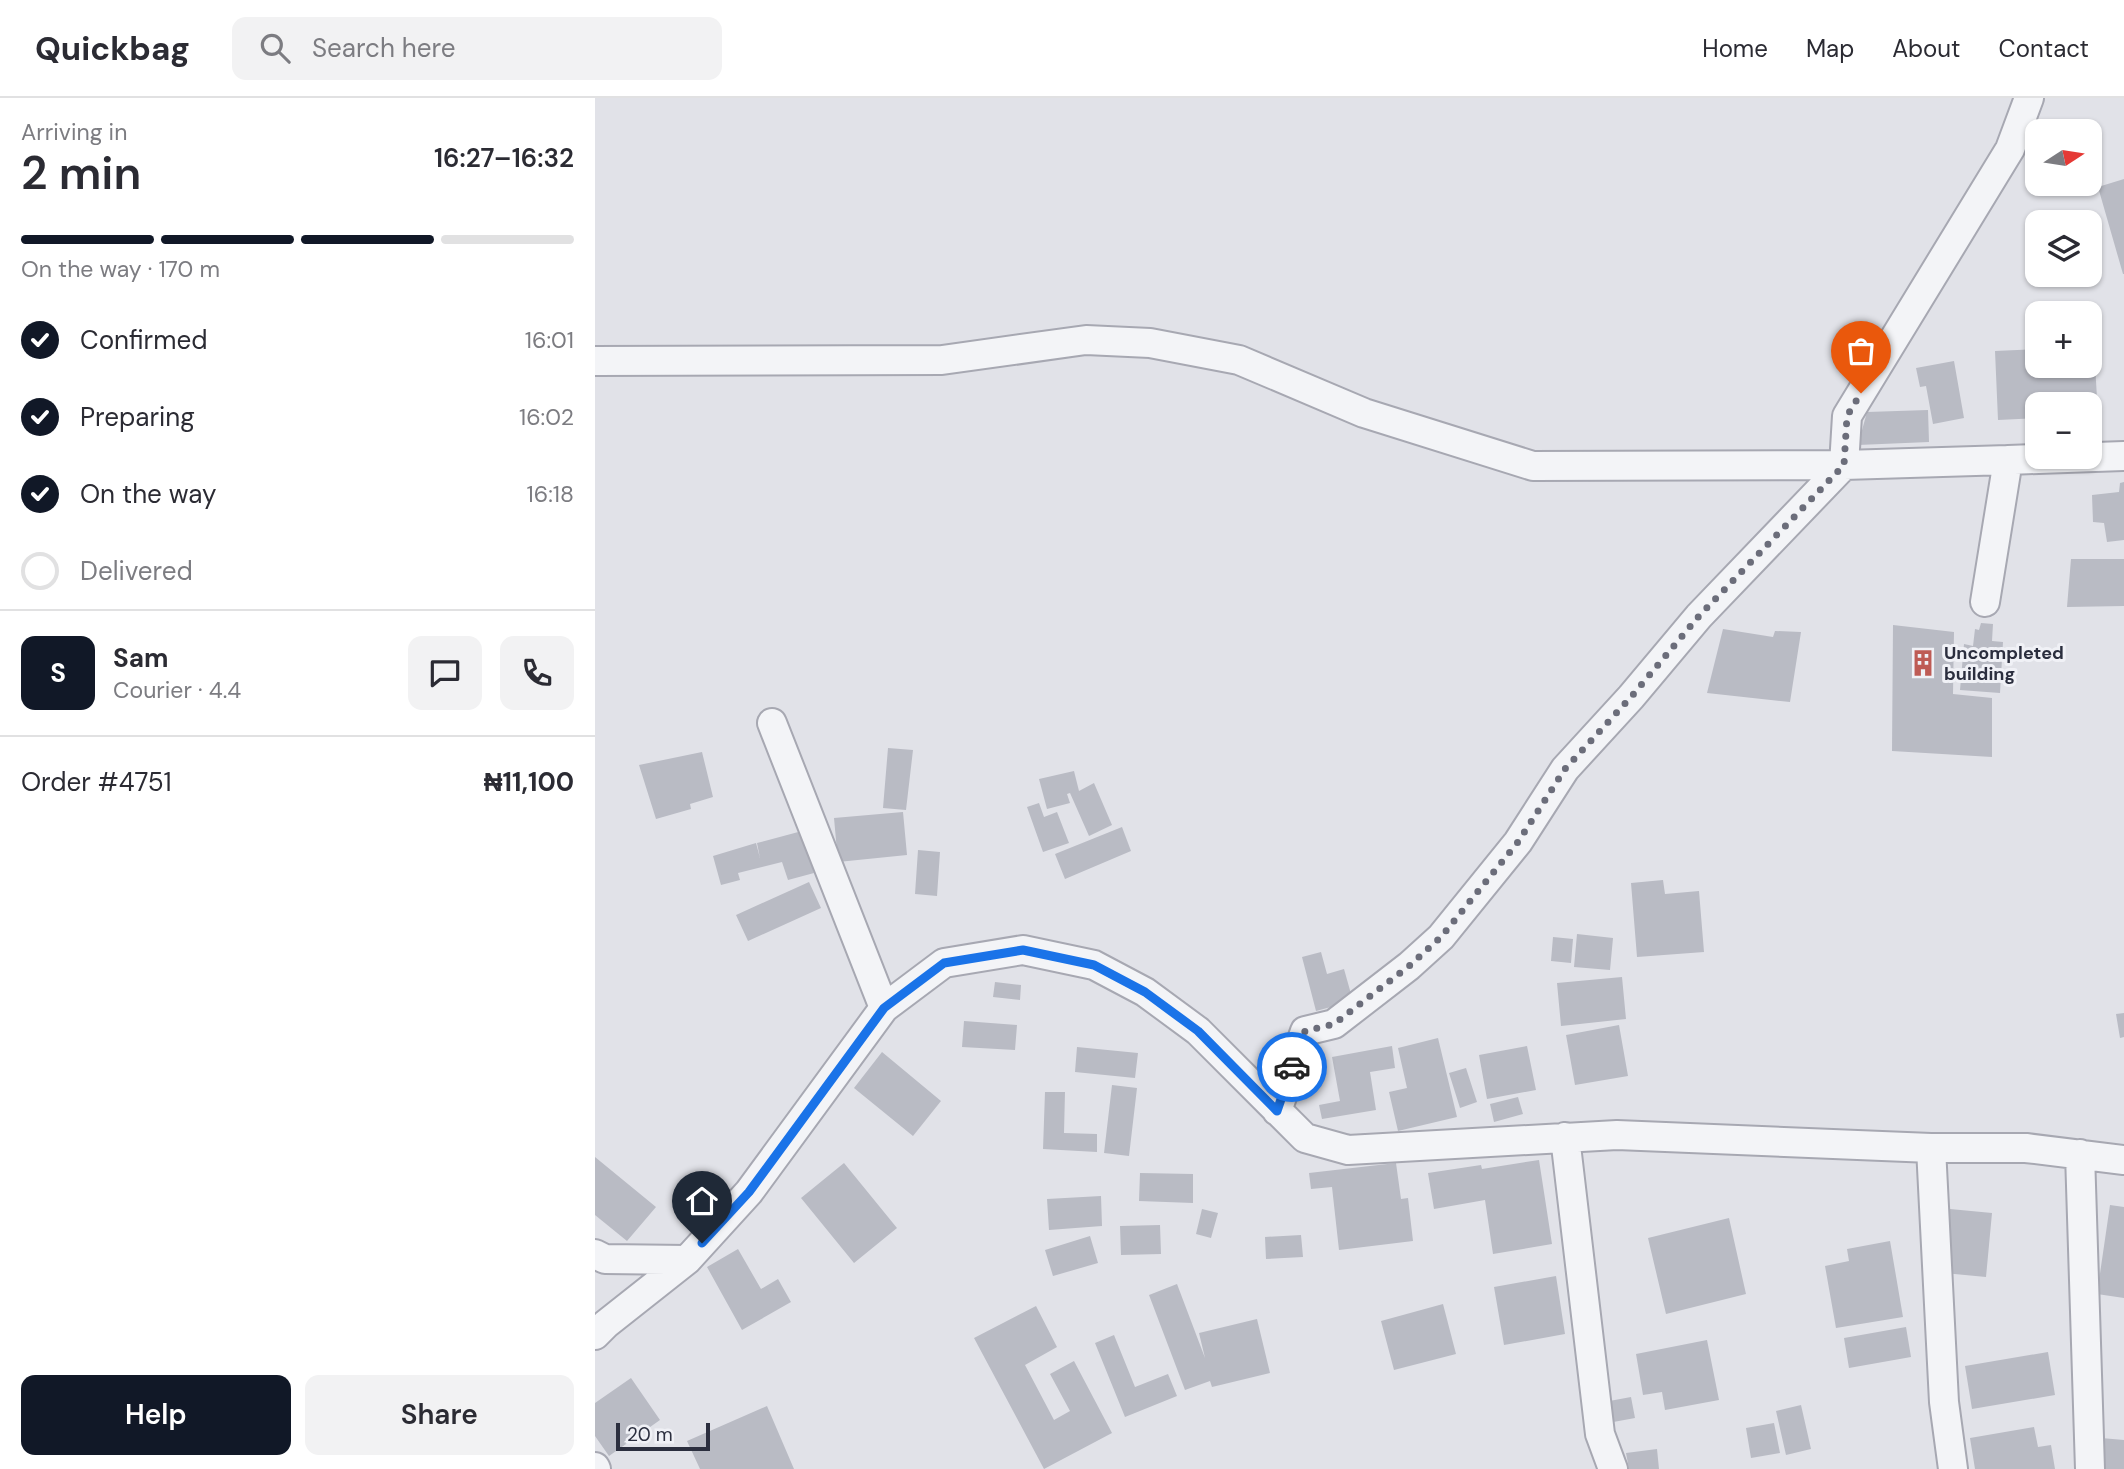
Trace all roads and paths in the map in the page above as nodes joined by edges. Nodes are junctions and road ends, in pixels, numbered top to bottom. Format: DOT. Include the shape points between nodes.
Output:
graph roads {
  1 [pos="2029,98"];
  2 [pos="595,361"];
  3 [pos="2124,456"];
  4 [pos="2008,460"];
  5 [pos="1844,465"];
  6 [pos="1985,602"];
  7 [pos="772,723"];
  8 [pos="884,1008"];
  9 [pos="1277,1111"];
  10 [pos="1565,1137"];
  11 [pos="1931,1148"];
  12 [pos="2080,1154"];
  13 [pos="2124,1160"];
  14 [pos="595,1254"];
  15 [pos="687,1260"];
  16 [pos="595,1335"];
  17 [pos="1613,1469"];
  18 [pos="1953,1469"];
  19 [pos="2090,1469"];
  1 -- 5 [label="street" via="2010,149 1847,416"];
  2 -- 5 [label="street" via="942,360 1086,340 1150,343 1238,360 1364,413 1533,466"];
  3 -- 4 [label="street"];
  4 -- 5 [label="street"];
  4 -- 6 [label="street"];
  5 -- 9 [label="street" via="1699,616 1565,769 1518,842 1441,937 1334,1024 1305,1031"];
  7 -- 8 [label="street"];
  8 -- 9 [label="street" via="944,963 1023,950 1094,965 1145,992 1198,1031"];
  8 -- 15 [label="street" via="749,1192"];
  9 -- 10 [label="street" via="1305,1138 1348,1150"];
  10 -- 11 [label="street" via="1617,1135"];
  10 -- 17 [label="street" via="1600,1434"];
  11 -- 12 [label="street" via="2026,1148"];
  11 -- 18 [label="street" via="1944,1402"];
  12 -- 13 [label="street"];
  12 -- 19 [label="street"];
  14 -- 15 [label="street" via="605,1259"];
  15 -- 16 [label="street"];
}
